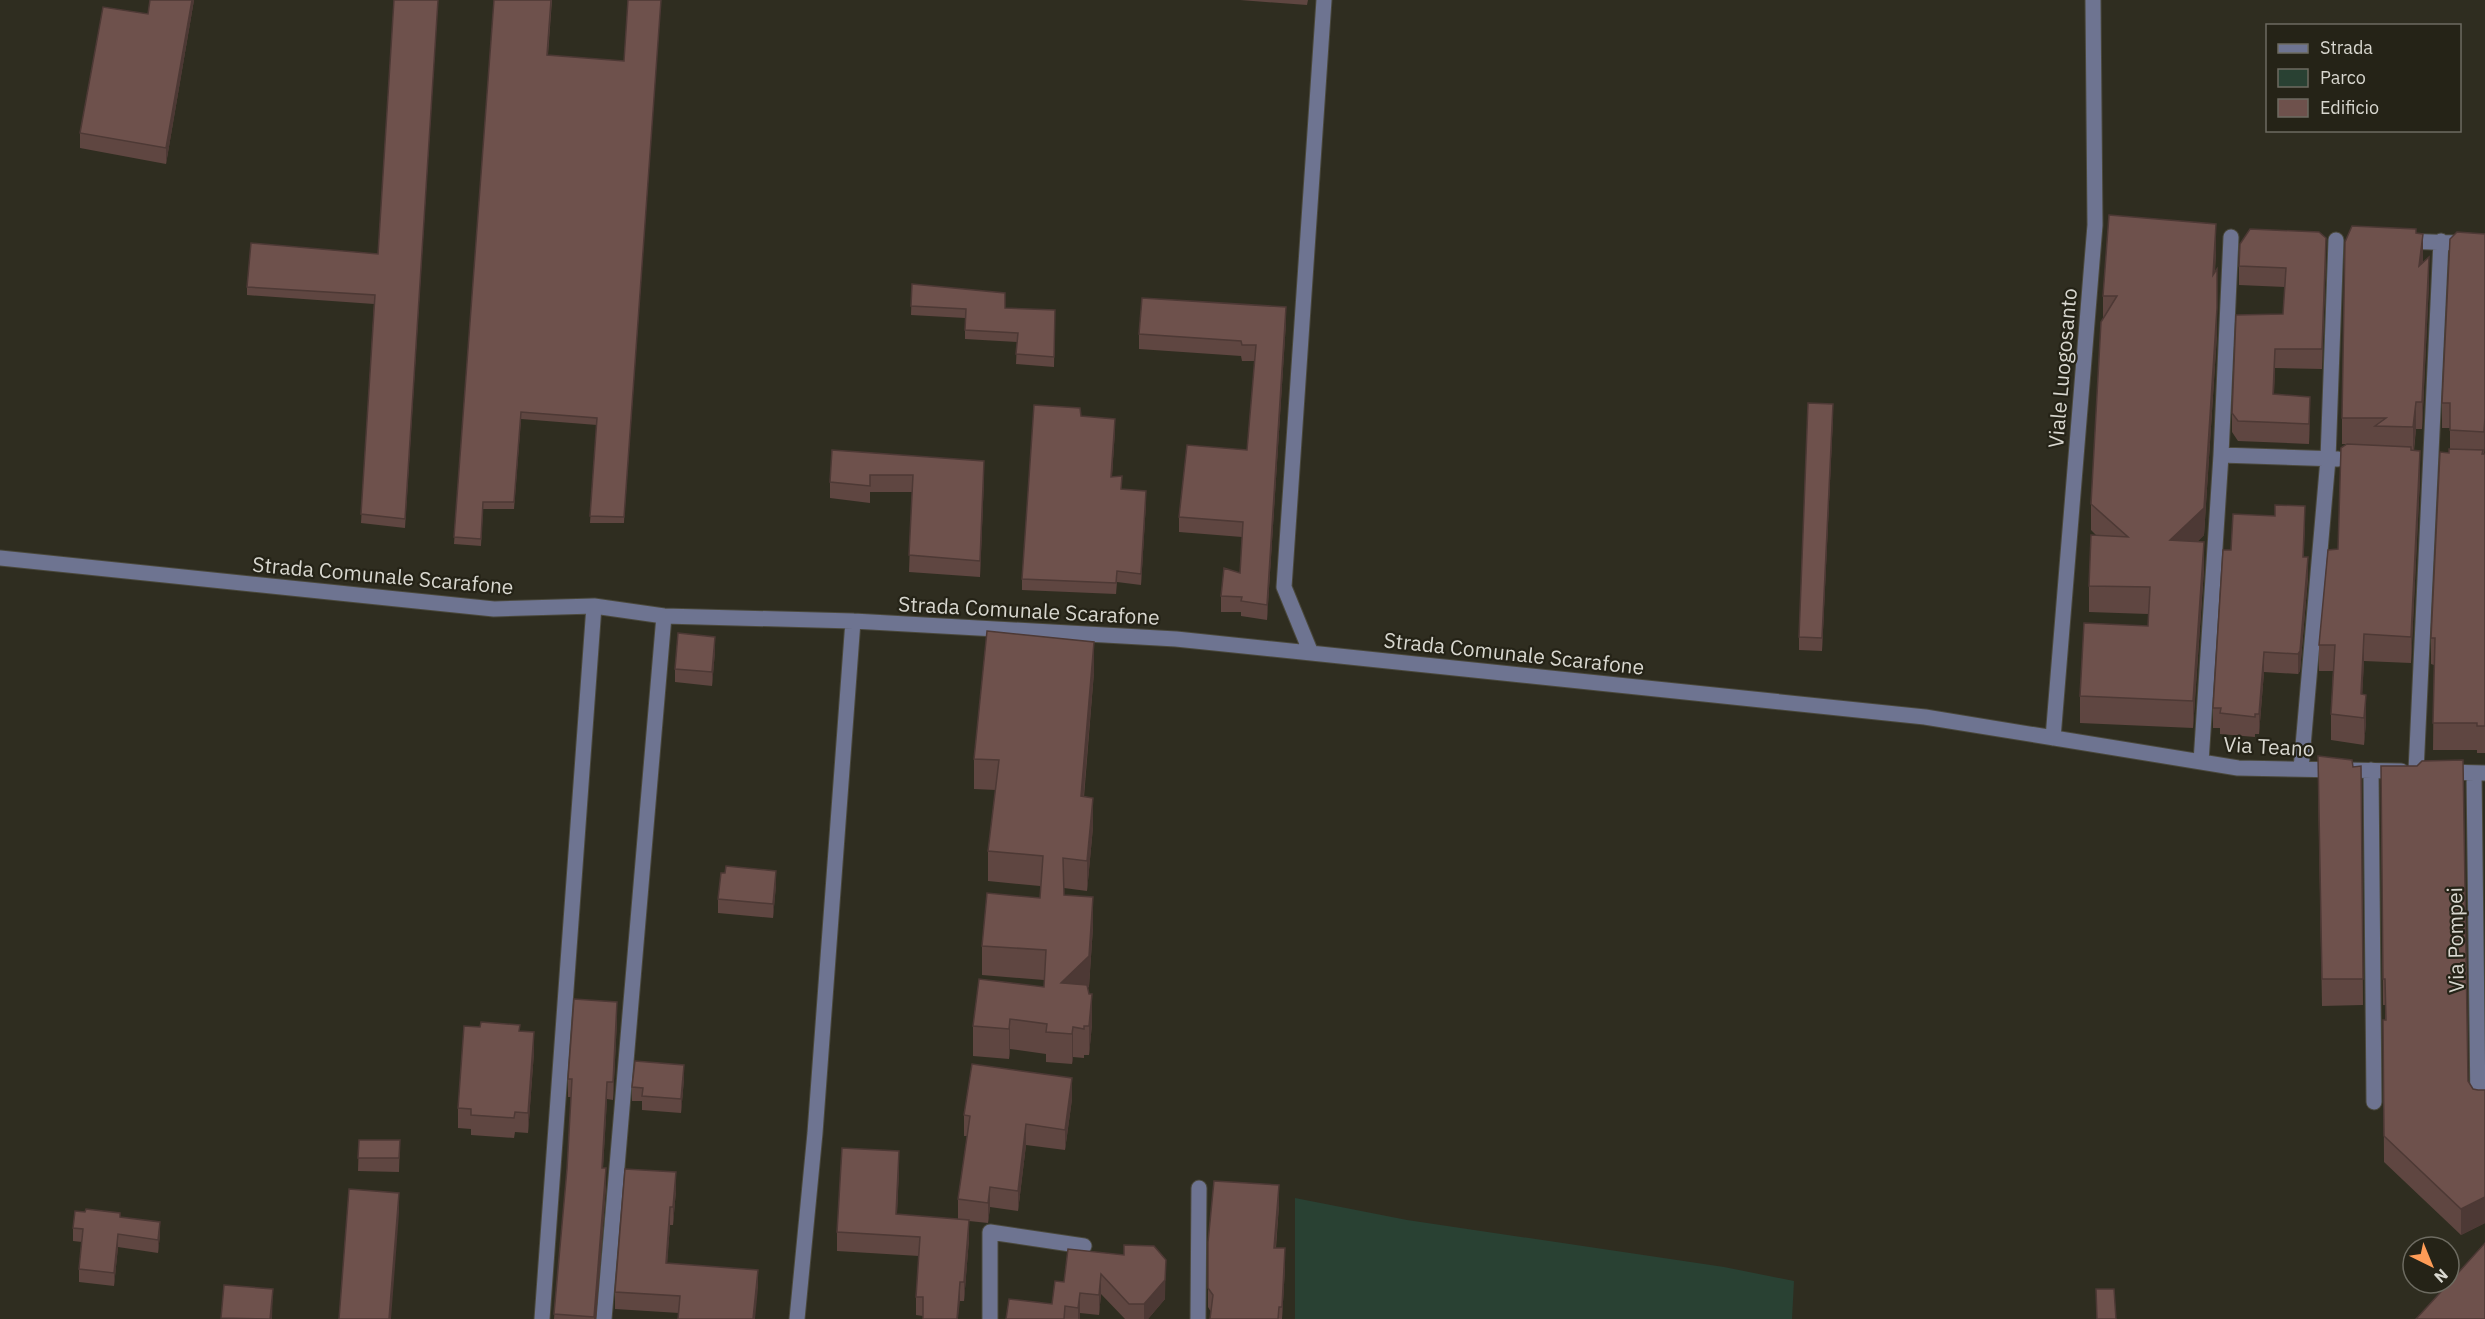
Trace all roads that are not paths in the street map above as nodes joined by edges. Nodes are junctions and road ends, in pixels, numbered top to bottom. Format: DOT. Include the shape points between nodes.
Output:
graph roads {
  1 [pos="1324,0"];
  2 [pos="2093,0"];
  3 [pos="2231,237"];
  4 [pos="2336,240"];
  5 [pos="2383,240"];
  6 [pos="2441,241"];
  7 [pos="2485,244"];
  8 [pos="2221,454"];
  9 [pos="2328,459"];
  10 [pos="2351,460"];
  11 [pos="0,558"];
  12 [pos="594,606"];
  13 [pos="664,616"];
  14 [pos="853,621"];
  15 [pos="1311,653"];
  16 [pos="2053,738"];
  17 [pos="2201,762"];
  18 [pos="2301,769"];
  19 [pos="2371,770"];
  20 [pos="2416,771"];
  21 [pos="2480,773"];
  22 [pos="2374,1102"];
  23 [pos="2482,1107"];
  24 [pos="1199,1188"];
  25 [pos="1084,1246"];
  26 [pos="542,1319"];
  27 [pos="604,1319"];
  28 [pos="797,1319"];
  29 [pos="990,1319"];
  30 [pos="1198,1319"];
  1 -- 15 [label="street" via="1284,587"];
  2 -- 16 [label="street, Viale Luogosanto" via="2101,226"];
  3 -- 8 [label="street"];
  4 -- 9 [label="street"];
  5 -- 6 [label="street"];
  6 -- 7 [label="street"];
  6 -- 20 [label="street"];
  8 -- 9 [label="street"];
  8 -- 17 [label="street"];
  9 -- 10 [label="street"];
  9 -- 18 [label="street"];
  11 -- 12 [label="street, Strada Comunale Scarafone" via="494,609"];
  12 -- 13 [label="street, Strada Comunale Scarafone"];
  12 -- 26 [label="street"];
  13 -- 14 [label="street, Strada Comunale Scarafone"];
  13 -- 27 [label="street"];
  14 -- 15 [label="street, Strada Comunale Scarafone" via="1176,639"];
  14 -- 28 [label="street" via="816,1133"];
  15 -- 16 [label="street, Strada Comunale Scarafone" via="1925,717"];
  16 -- 17 [label="street, Via Teano"];
  17 -- 18 [label="street, Via Teano" via="2238,768"];
  18 -- 19 [label="street, Via Teano"];
  19 -- 20 [label="street, Via Teano"];
  19 -- 22 [label="street"];
  20 -- 21 [label="street, Via Teano"];
  21 -- 23 [label="street, Via Pompei"];
  24 -- 30 [label="street"];
  25 -- 29 [label="street" via="990,1232"];
}
